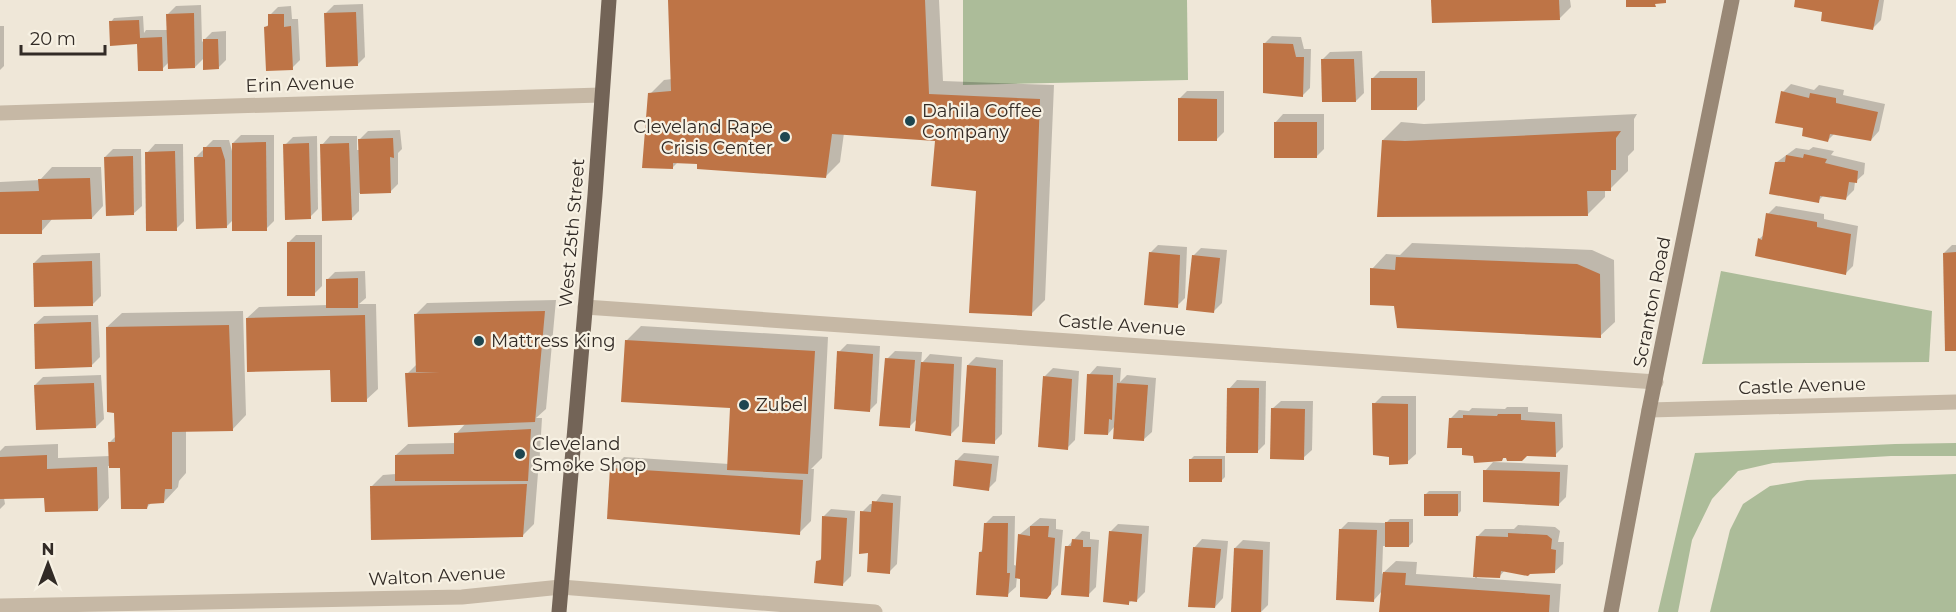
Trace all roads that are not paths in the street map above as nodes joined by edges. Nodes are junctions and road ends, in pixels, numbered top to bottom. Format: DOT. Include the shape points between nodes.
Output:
graph roads {
  1 [pos="609,0"];
  2 [pos="1732,0"];
  3 [pos="601,95"];
  4 [pos="0,113"];
  5 [pos="585,307"];
  6 [pos="1656,382"];
  7 [pos="1956,402"];
  8 [pos="1649,410"];
  9 [pos="561,586"];
  10 [pos="0,606"];
  11 [pos="559,612"];
  12 [pos="875,612"];
  13 [pos="1611,612"];
  1 -- 3 [label="main road, West 25th Street"];
  2 -- 6 [label="street, Scranton Road"];
  3 -- 4 [label="street, Erin Avenue"];
  3 -- 5 [label="main road, West 25th Street"];
  5 -- 6 [label="street, Castle Avenue"];
  5 -- 9 [label="main road, West 25th Street"];
  6 -- 8 [label="street, Scranton Road"];
  7 -- 8 [label="street, Castle Avenue"];
  8 -- 13 [label="street, Scranton Road"];
  9 -- 10 [label="street, Walton Avenue" via="462,597"];
  9 -- 11 [label="main road, West 25th Street"];
  9 -- 12 [label="street, Walton Avenue"];
}
